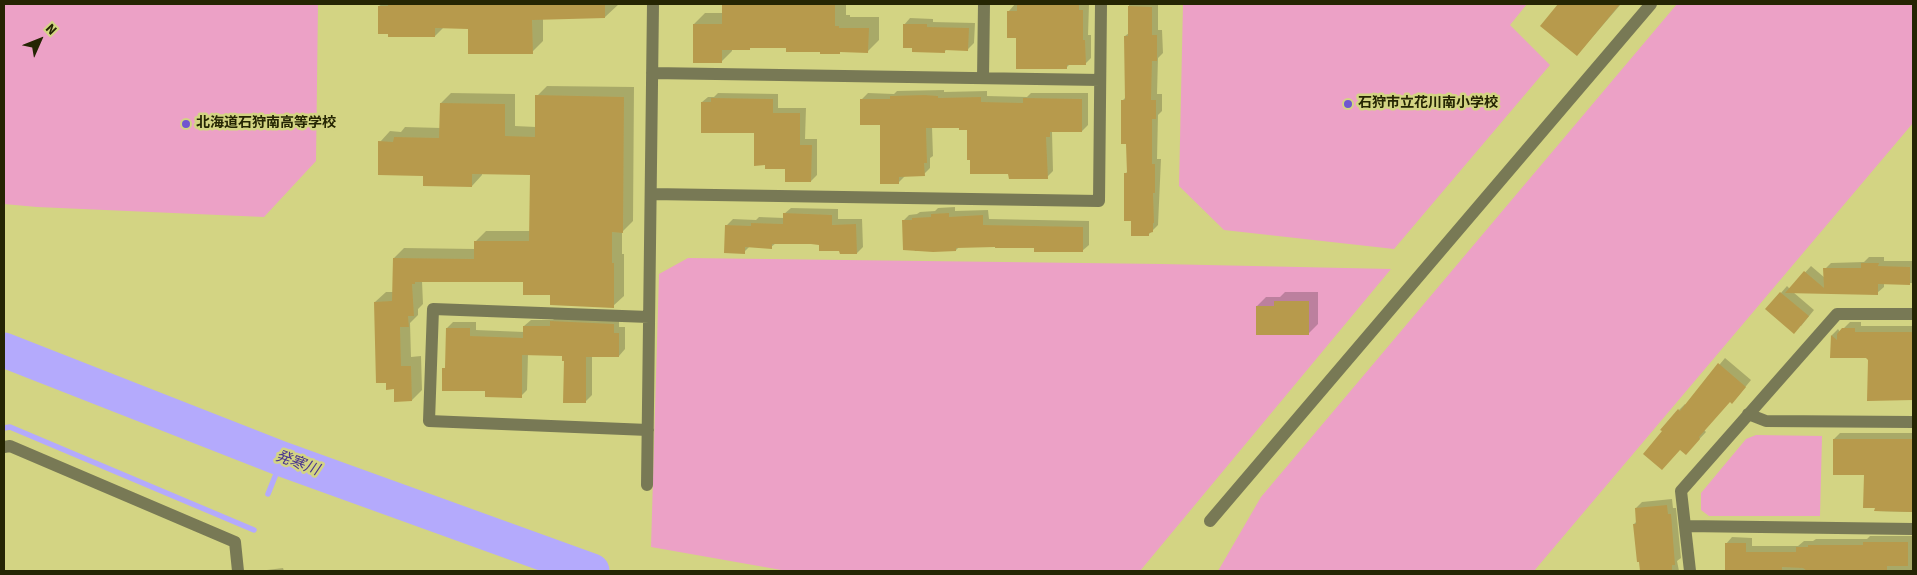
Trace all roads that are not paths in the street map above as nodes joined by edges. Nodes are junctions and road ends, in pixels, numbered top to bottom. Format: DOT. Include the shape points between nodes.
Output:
graph roads {
  1 [pos="653,4"];
  2 [pos="984,4"];
  3 [pos="1101,4"];
  4 [pos="1651,4"];
  5 [pos="652,73"];
  6 [pos="983,78"];
  7 [pos="1100,80"];
  8 [pos="651,194"];
  9 [pos="1913,314"];
  10 [pos="649,317"];
  11 [pos="1748,414"];
  12 [pos="1913,422"];
  13 [pos="648,430"];
  14 [pos="4,447"];
  15 [pos="647,485"];
  16 [pos="1210,520"];
  17 [pos="1685,526"];
  18 [pos="1913,529"];
  19 [pos="238,571"];
  20 [pos="1690,571"];
  1 -- 5 [label="street"];
  2 -- 6 [label="street"];
  3 -- 7 [label="street"];
  4 -- 16 [label="street"];
  5 -- 6 [label="street"];
  5 -- 8 [label="street"];
  6 -- 7 [label="street"];
  7 -- 8 [label="street" via="1099,201"];
  8 -- 10 [label="street"];
  9 -- 11 [label="street" via="1837,314"];
  10 -- 13 [label="street"];
  10 -- 13 [label="street" via="432,309 429,421"];
  11 -- 12 [label="street" via="1766,421"];
  11 -- 17 [label="street" via="1681,491"];
  13 -- 15 [label="street"];
  14 -- 19 [label="street" via="10,446 235,542"];
  17 -- 18 [label="street"];
  17 -- 20 [label="street"];
}
